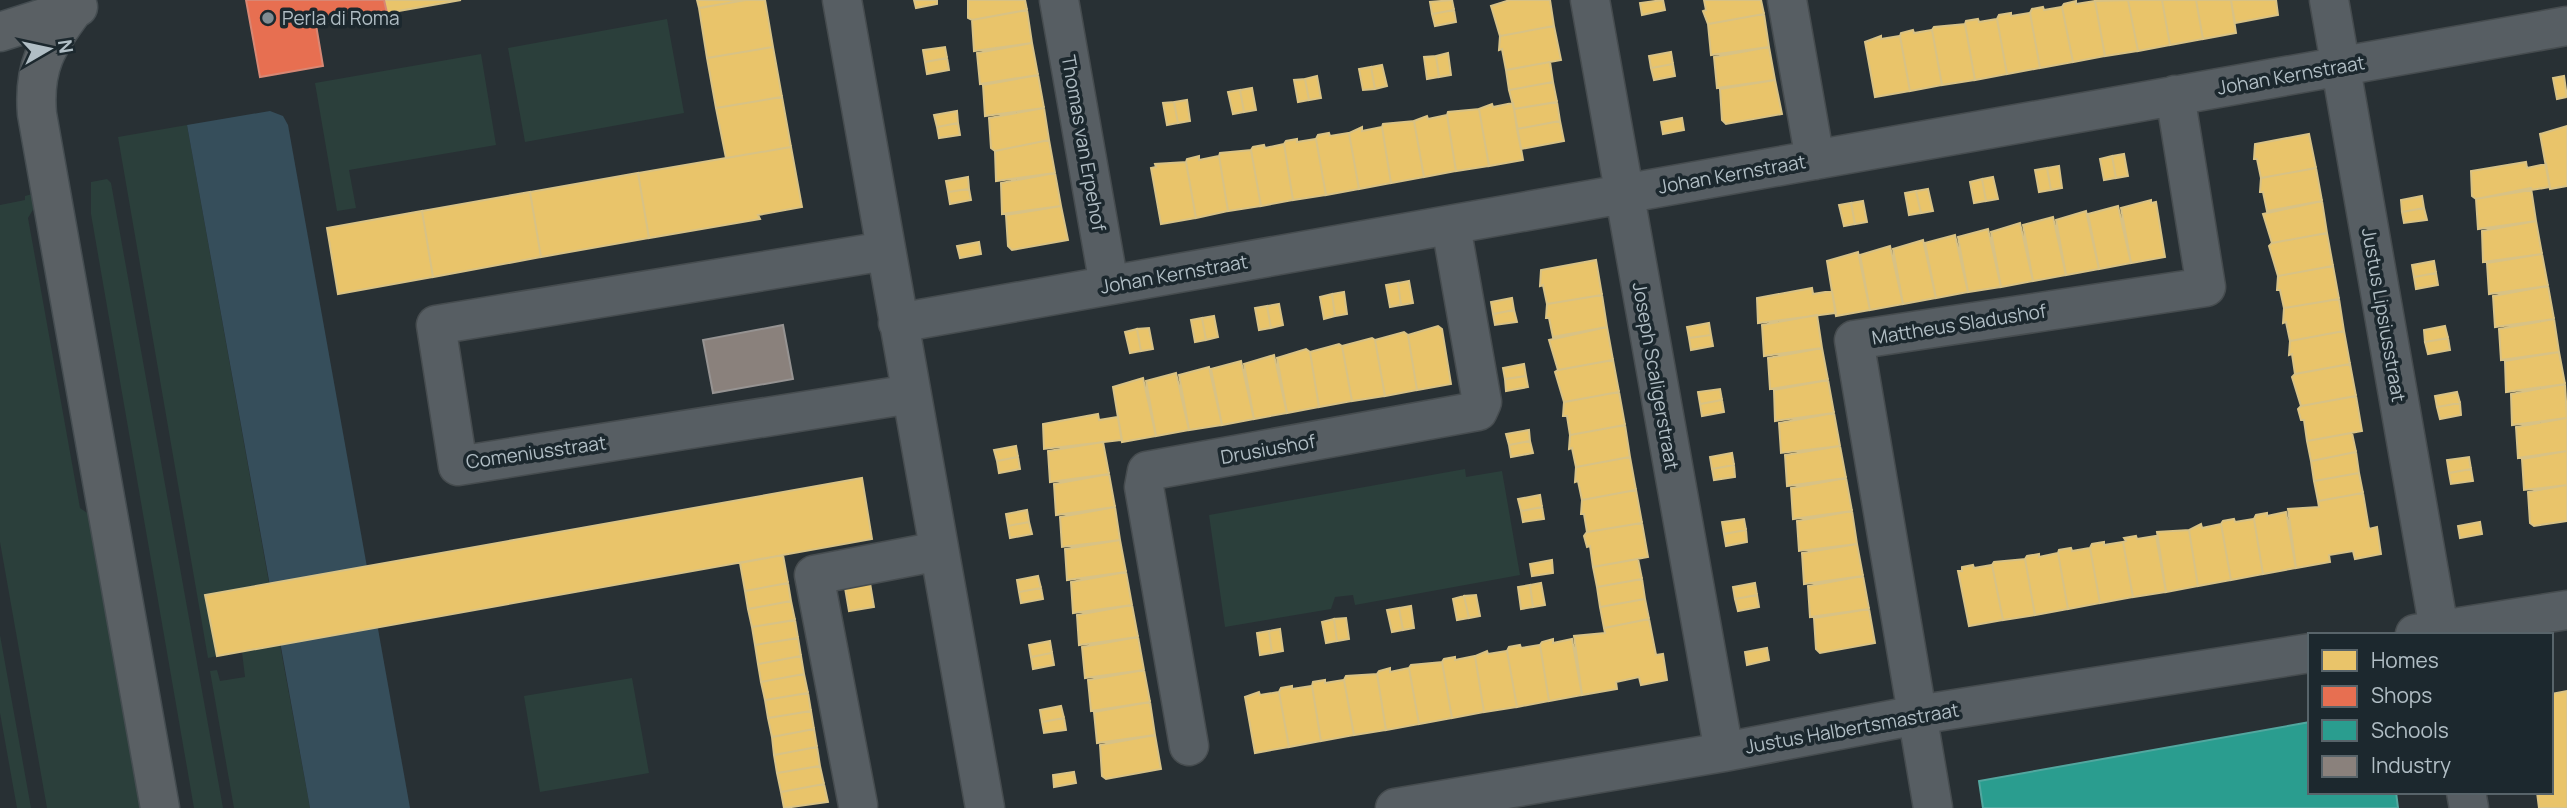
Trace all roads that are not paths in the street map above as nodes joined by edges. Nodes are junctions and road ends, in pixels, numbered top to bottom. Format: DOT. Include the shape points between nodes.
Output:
graph roads {
  1 [pos="842,0"];
  2 [pos="1059,0"];
  3 [pos="1590,0"];
  4 [pos="1787,0"];
  5 [pos="2329,0"];
  6 [pos="84,4"];
  7 [pos="2549,19"];
  8 [pos="0,32"];
  9 [pos="2342,67"];
  10 [pos="2175,95"];
  11 [pos="1815,160"];
  12 [pos="1624,194"];
  13 [pos="1451,226"];
  14 [pos="885,251"];
  15 [pos="1109,285"];
  16 [pos="898,323"];
  17 [pos="911,394"];
  18 [pos="939,551"];
  19 [pos="2567,610"];
  20 [pos="2431,633"];
  21 [pos="2308,653"];
  22 [pos="1917,715"];
  23 [pos="1189,746"];
  24 [pos="1724,752"];
  25 [pos="858,805"];
  26 [pos="160,808"];
  27 [pos="985,808"];
  28 [pos="1395,808"];
  29 [pos="1933,808"];
  1 -- 14 [label="street"];
  2 -- 15 [label="street, Thomas van Erpehof"];
  3 -- 12 [label="street, Joseph Scaligerstraat"];
  4 -- 11 [label="street"];
  5 -- 9 [label="street, Justus Lipsiusstraat"];
  6 -- 8 [label="main road"];
  6 -- 26 [label="main road" via="46,47 35,94"];
  7 -- 9 [label="street, Johan Kernstraat"];
  9 -- 10 [label="street, Johan Kernstraat"];
  9 -- 20 [label="street, Justus Lipsiusstraat"];
  10 -- 11 [label="street, Johan Kernstraat"];
  10 -- 22 [label="street, Mattheus Sladushof" via="2206,286 1854,340"];
  11 -- 12 [label="street, Johan Kernstraat"];
  12 -- 13 [label="street, Johan Kernstraat"];
  12 -- 24 [label="street, Joseph Scaligerstraat"];
  13 -- 15 [label="street, Johan Kernstraat"];
  13 -- 23 [label="street, Drusiushof" via="1482,402 1478,411 1147,471 1144,487"];
  14 -- 16 [label="street"];
  14 -- 17 [label="street, Comeniusstraat" via="436,325 458,466"];
  15 -- 16 [label="street, Johan Kernstraat"];
  16 -- 17 [label="street"];
  17 -- 18 [label="street"];
  18 -- 25 [label="street" via="814,575"];
  18 -- 27 [label="street"];
  19 -- 20 [label="street"];
  21 -- 22 [label="street, Justus Halbertsmastraat"];
  22 -- 24 [label="street, Justus Halbertsmastraat"];
  22 -- 29 [label="street"];
  24 -- 28 [label="street, Justus Halbertsmastraat"];
}
